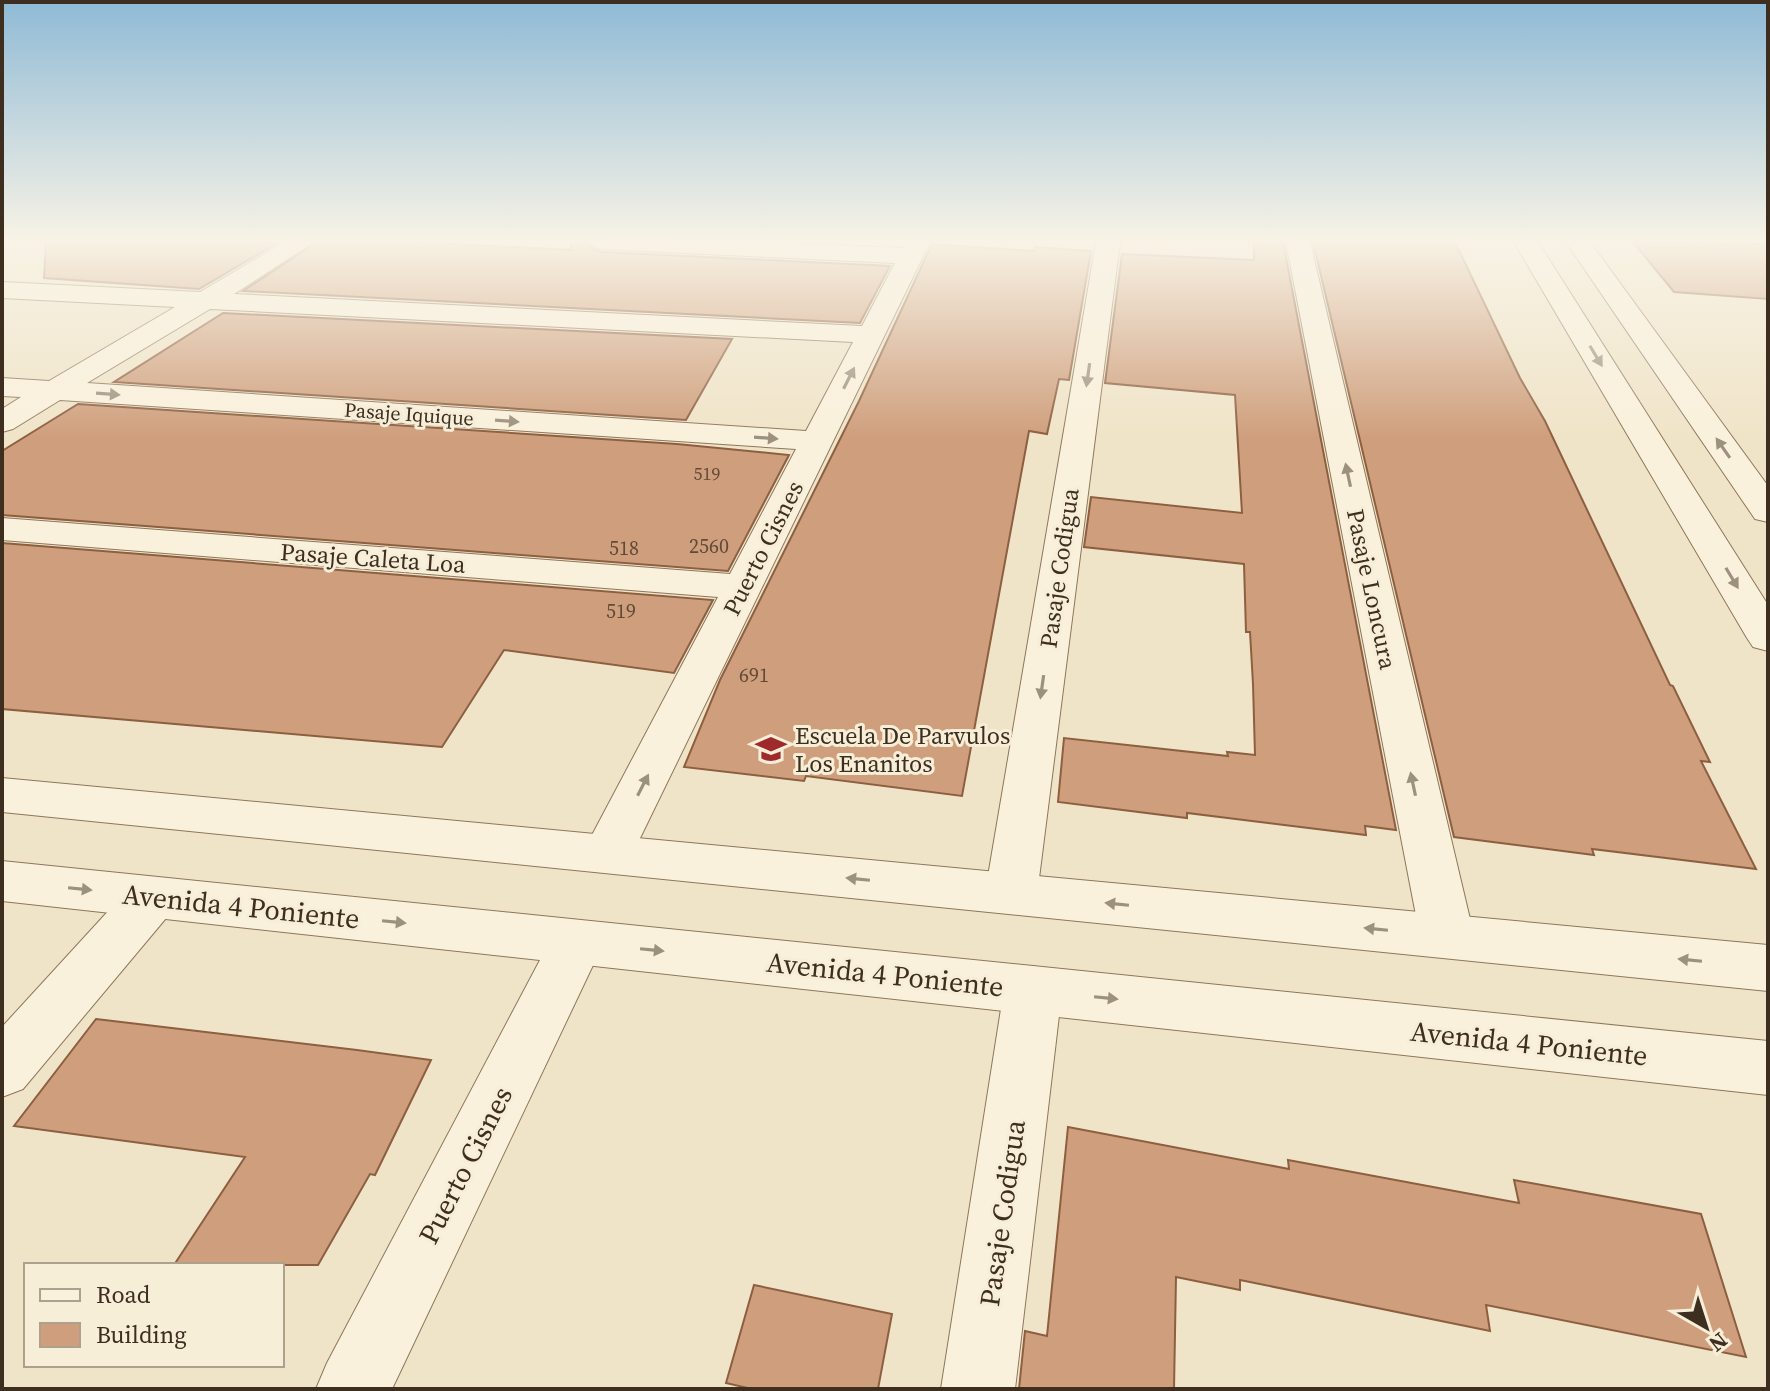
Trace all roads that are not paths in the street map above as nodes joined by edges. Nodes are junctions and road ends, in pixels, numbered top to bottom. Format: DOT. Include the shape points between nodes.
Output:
graph roads {
  1 [pos="192,307"];
  2 [pos="336,307"];
  3 [pos="885,307"];
  4 [pos="1098,307"];
  5 [pos="1312,307"];
  6 [pos="1566,307"];
  7 [pos="1624,307"];
  8 [pos="871,335"];
  9 [pos="2,387"];
  10 [pos="54,390"];
  11 [pos="2,422"];
  12 [pos="816,441"];
  13 [pos="1768,511"];
  14 [pos="2,529"];
  15 [pos="743,587"];
  16 [pos="1768,638"];
  17 [pos="2,795"];
  18 [pos="608,854"];
  19 [pos="2,881"];
  20 [pos="1011,894"];
  21 [pos="153,897"];
  22 [pos="1447,936"];
  23 [pos="577,942"];
  24 [pos="1768,968"];
  25 [pos="1033,990"];
  26 [pos="1768,1068"];
  27 [pos="2,1070"];
  28 [pos="353,1389"];
  29 [pos="978,1389"];
  1 -- 10 [label="street"];
  2 -- 8 [label="street"];
  3 -- 8 [label="street, Puerto Cisnes"];
  4 -- 20 [label="street, Pasaje Codigua, one-way"];
  22 -- 5 [label="street, Pasaje Loncura, one-way"];
  6 -- 16 [label="street, one-way"];
  13 -- 7 [label="street, one-way"];
  12 -- 8 [label="street, Puerto Cisnes, one-way"];
  9 -- 10 [label="street, Pasaje Iquique"];
  10 -- 11 [label="street"];
  10 -- 12 [label="street, Pasaje Iquique, one-way"];
  12 -- 15 [label="street, Puerto Cisnes"];
  14 -- 15 [label="street, Pasaje Caleta Loa"];
  18 -- 15 [label="street, Puerto Cisnes, one-way"];
  17 -- 18 [label="street"];
  20 -- 18 [label="street, one-way"];
  19 -- 21 [label="street, Avenida 4 Poniente, one-way"];
  22 -- 20 [label="street, one-way"];
  21 -- 23 [label="street, Avenida 4 Poniente, one-way"];
  21 -- 27 [label="street"];
  24 -- 22 [label="street, one-way"];
  23 -- 25 [label="street, Avenida 4 Poniente, one-way"];
  23 -- 28 [label="street, Puerto Cisnes"];
  25 -- 26 [label="street, Avenida 4 Poniente, one-way"];
  25 -- 29 [label="street, Pasaje Codigua"];
}
